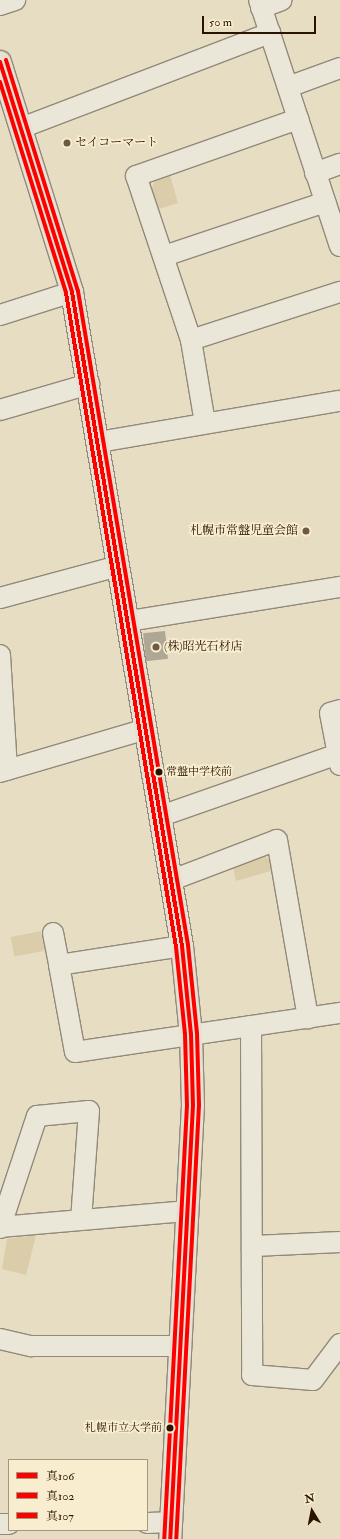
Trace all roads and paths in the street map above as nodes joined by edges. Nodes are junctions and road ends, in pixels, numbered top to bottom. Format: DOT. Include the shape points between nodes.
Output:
graph roads {
  1 [pos="14,0"];
  2 [pos="282,0"];
  3 [pos="260,4"];
  4 [pos="0,5"];
  5 [pos="270,33"];
  6 [pos="0,62"];
  7 [pos="340,68"];
  8 [pos="288,87"];
  9 [pos="7,106"];
  10 [pos="298,119"];
  11 [pos="21,128"];
  12 [pos="340,164"];
  13 [pos="316,172"];
  14 [pos="324,202"];
  15 [pos="340,246"];
  16 [pos="164,256"];
  17 [pos="72,292"];
  18 [pos="340,292"];
  19 [pos="0,315"];
  20 [pos="191,340"];
  21 [pos="89,384"];
  22 [pos="340,401"];
  23 [pos="0,410"];
  24 [pos="205,423"];
  25 [pos="99,442"];
  26 [pos="119,566"];
  27 [pos="340,587"];
  28 [pos="0,598"];
  29 [pos="129,622"];
  30 [pos="0,655"];
  31 [pos="1,687"];
  32 [pos="340,710"];
  33 [pos="146,729"];
  34 [pos="339,759"];
  35 [pos="3,771"];
  36 [pos="161,816"];
  37 [pos="172,880"];
  38 [pos="53,933"];
  39 [pos="182,946"];
  40 [pos="59,965"];
  41 [pos="340,1013"];
  42 [pos="308,1018"];
  43 [pos="251,1026"];
  44 [pos="191,1034"];
  45 [pos="188,1211"];
  46 [pos="81,1220"];
  47 [pos="0,1227"];
  48 [pos="340,1242"];
  49 [pos="254,1246"];
  50 [pos="0,1339"];
  51 [pos="340,1344"];
  52 [pos="181,1346"];
  53 [pos="148,1523"];
  54 [pos="171,1531"];
  1 -- 4 [label="street"];
  2 -- 3 [label="street"];
  3 -- 5 [label="street"];
  5 -- 8 [label="street"];
  5 -- 11 [label="street"];
  6 -- 9 [label="highway"];
  7 -- 8 [label="street"];
  8 -- 10 [label="street"];
  9 -- 11 [label="highway"];
  10 -- 13 [label="street"];
  10 -- 16 [label="street" via="136,176"];
  11 -- 17 [label="highway"];
  12 -- 13 [label="street"];
  13 -- 14 [label="street"];
  14 -- 15 [label="street"];
  14 -- 16 [label="street"];
  16 -- 20 [label="street"];
  17 -- 19 [label="street"];
  17 -- 21 [label="highway"];
  18 -- 20 [label="street"];
  20 -- 24 [label="street"];
  21 -- 23 [label="street"];
  21 -- 25 [label="highway"];
  22 -- 24 [label="street"];
  24 -- 25 [label="street"];
  25 -- 26 [label="highway"];
  26 -- 28 [label="street"];
  26 -- 29 [label="highway"];
  27 -- 29 [label="street"];
  29 -- 33 [label="highway"];
  30 -- 31 [label="street"];
  31 -- 35 [label="street"];
  32 -- 34 [label="street" via="330,713"];
  33 -- 35 [label="street"];
  33 -- 36 [label="highway"];
  34 -- 36 [label="street"];
  36 -- 37 [label="highway"];
  37 -- 39 [label="highway"];
  37 -- 42 [label="street" via="277,840"];
  38 -- 40 [label="street"];
  39 -- 40 [label="street"];
  39 -- 44 [label="highway"];
  40 -- 44 [label="street" via="74,1052"];
  41 -- 42 [label="street"];
  42 -- 43 [label="street"];
  43 -- 44 [label="street"];
  43 -- 49 [label="street"];
  44 -- 45 [label="highway" via="193,1105"];
  45 -- 46 [label="street"];
  45 -- 52 [label="highway"];
  46 -- 47 [label="street"];
  46 -- 47 [label="street" via="89,1111 37,1116"];
  48 -- 49 [label="street"];
  49 -- 51 [label="street" via="252,1375 313,1380"];
  50 -- 52 [label="street" via="31,1346"];
  52 -- 54 [label="highway"];
  53 -- 54 [label="street"];
}
